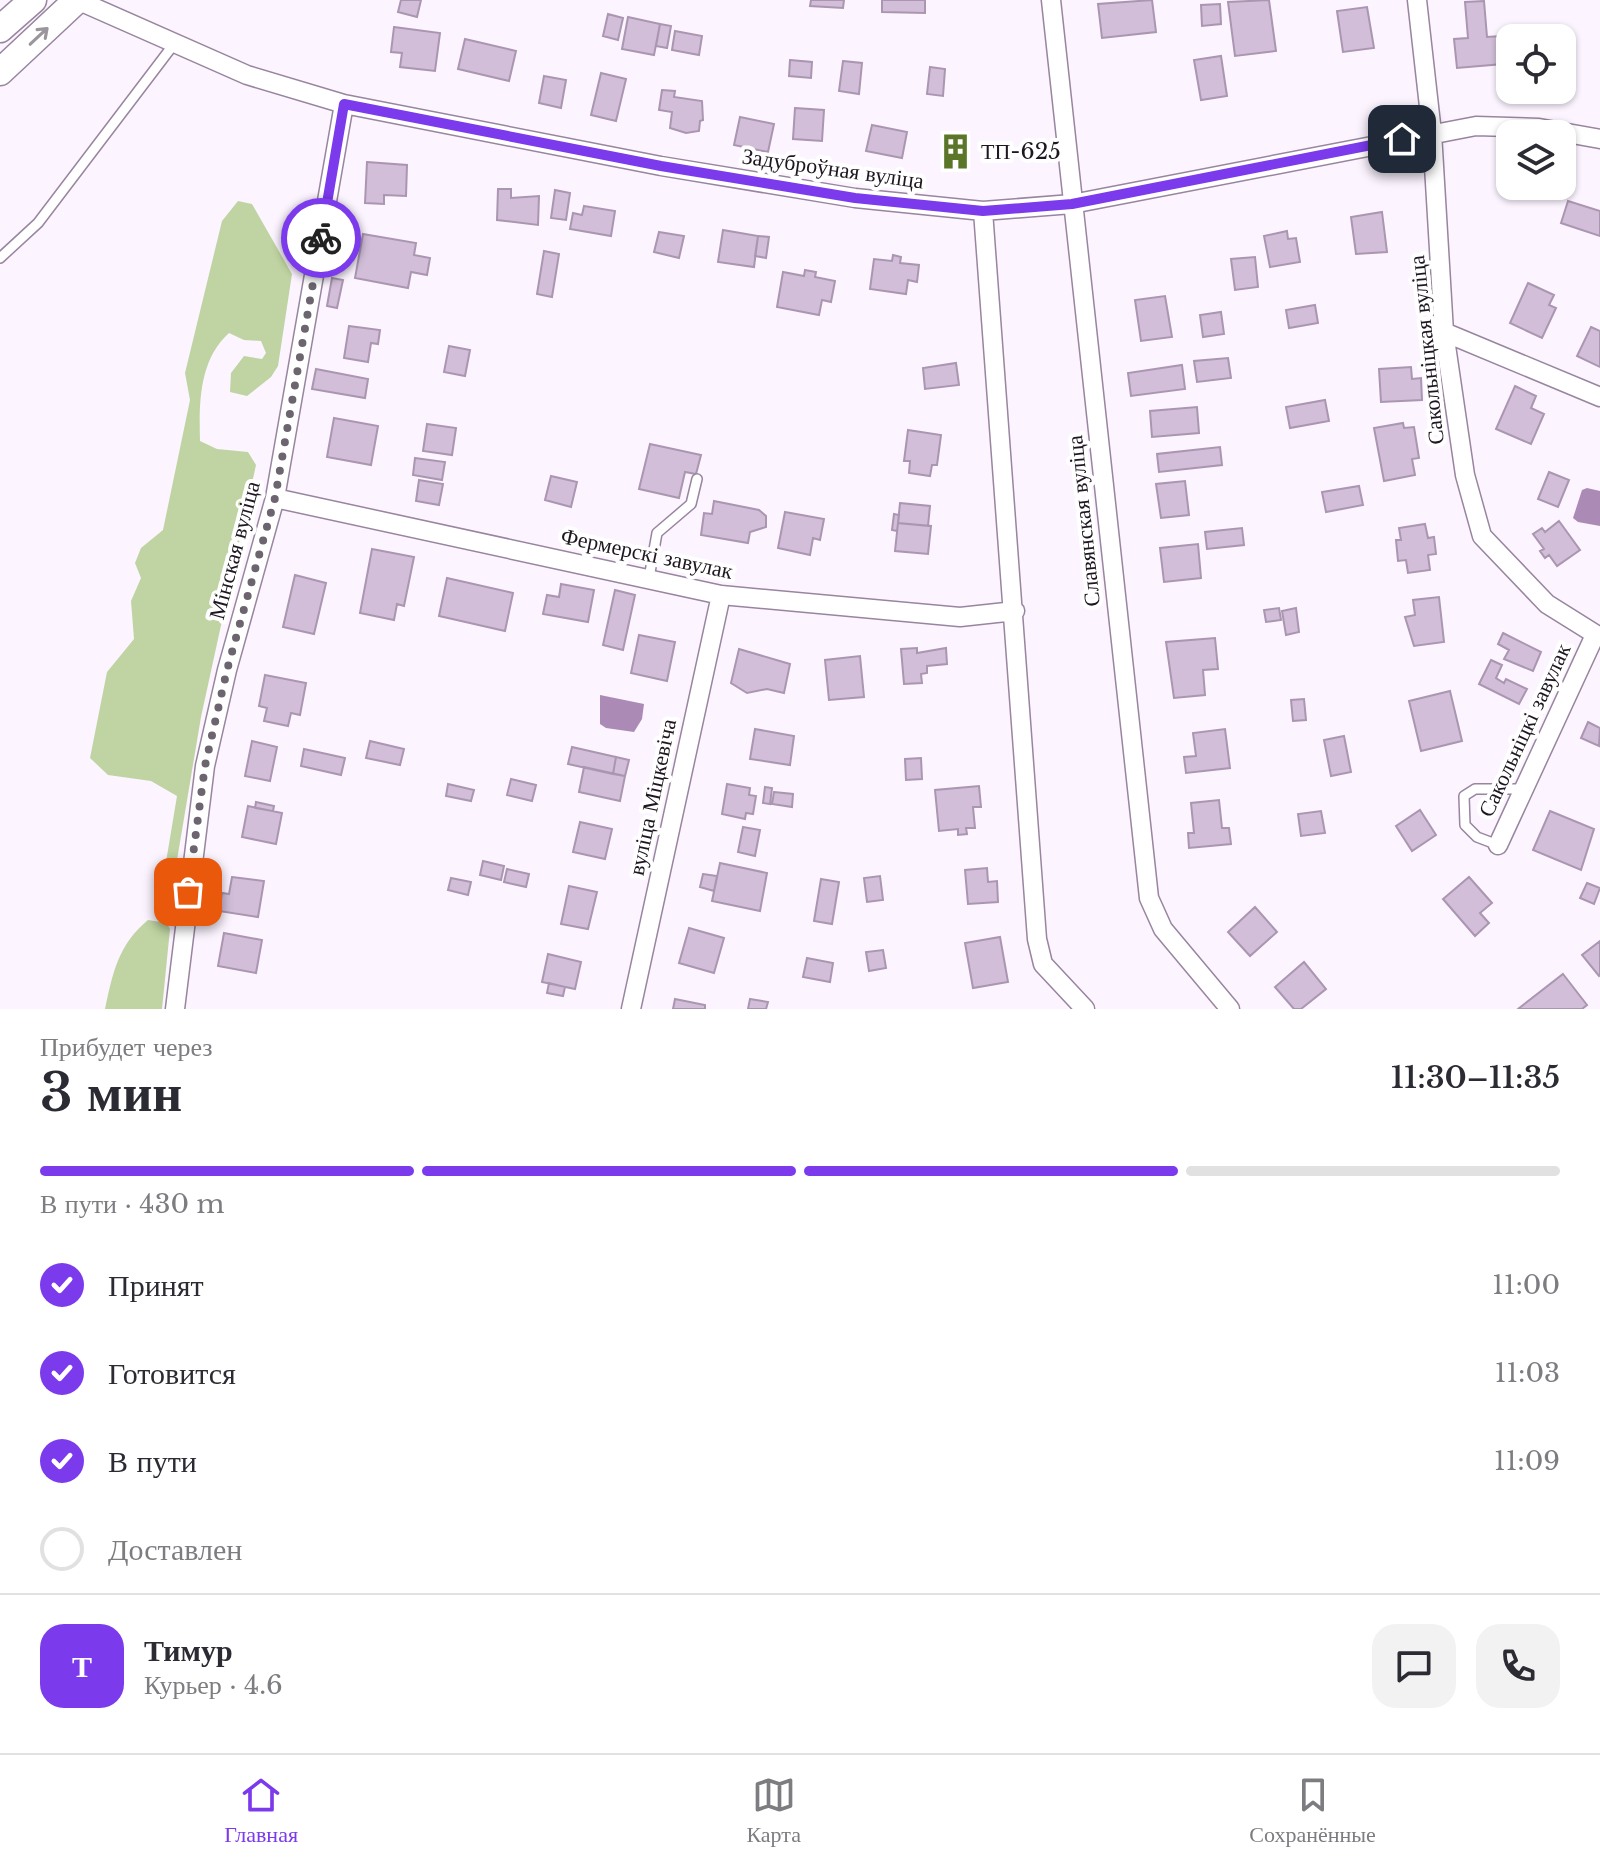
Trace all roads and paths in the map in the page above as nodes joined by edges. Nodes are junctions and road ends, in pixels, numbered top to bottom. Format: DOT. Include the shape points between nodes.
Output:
graph roads {
  1 [pos="33,0"];
  2 [pos="77,0"];
  3 [pos="1051,0"];
  4 [pos="1417,0"];
  5 [pos="0,29"];
  6 [pos="174,44"];
  7 [pos="0,72"];
  8 [pos="344,104"];
  9 [pos="1432,133"];
  10 [pos="1600,139"];
  11 [pos="1072,204"];
  12 [pos="983,211"];
  13 [pos="0,258"];
  14 [pos="1444,332"];
  15 [pos="1600,397"];
  16 [pos="697,479"];
  17 [pos="275,498"];
  18 [pos="649,578"];
  19 [pos="721,595"];
  20 [pos="1015,611"];
  21 [pos="1597,636"];
  22 [pos="1521,789"];
  23 [pos="1498,845"];
  24 [pos="175,1009"];
  25 [pos="631,1009"];
  26 [pos="1085,1009"];
  27 [pos="1230,1009"];
  1 -- 5 [label="main road"];
  2 -- 6 [label="street, Задуброўная вуліца"];
  7 -- 2 [label="main road, one-way"];
  3 -- 11 [label="street, Славянская вуліца"];
  4 -- 9 [label="street, Сакольніцкая вуліца"];
  6 -- 8 [label="street, Задуброўная вуліца" via="247,75"];
  6 -- 13 [label="lane" via="38,223"];
  8 -- 12 [label="street, Задуброўная вуліца" via="661,166 855,198"];
  8 -- 17 [label="street, Мінская вуліца"];
  9 -- 10 [label="street, Задуброўная вуліца" via="1504,126"];
  9 -- 11 [label="street, Задуброўная вуліца"];
  9 -- 14 [label="street, Сакольніцкая вуліца"];
  11 -- 12 [label="street, Задуброўная вуліца"];
  11 -- 27 [label="street, Славянская вуліца" via="1149,898 1163,929"];
  12 -- 20 [label="street"];
  14 -- 15 [label="street"];
  14 -- 21 [label="street, Сакольніцкая вуліца" via="1465,475 1482,536 1547,604"];
  16 -- 18 [label="lane" via="691,504 657,533"];
  17 -- 18 [label="street, Фермерскі завулак"];
  17 -- 24 [label="street, Мінская вуліца" via="205,766"];
  18 -- 19 [label="street, Фермерскі завулак"];
  19 -- 20 [label="street, Фермерскі завулак" via="960,617"];
  19 -- 25 [label="street, вуліца Міцкевіча"];
  20 -- 26 [label="street" via="1037,939 1043,964"];
  21 -- 22 [label="street, Сакольніцкі завулак"];
  22 -- 23 [label="street, Сакольніцкі завулак"];
  22 -- 23 [label="lane" via="1475,789 1464,796 1465,825 1477,837"];
}
